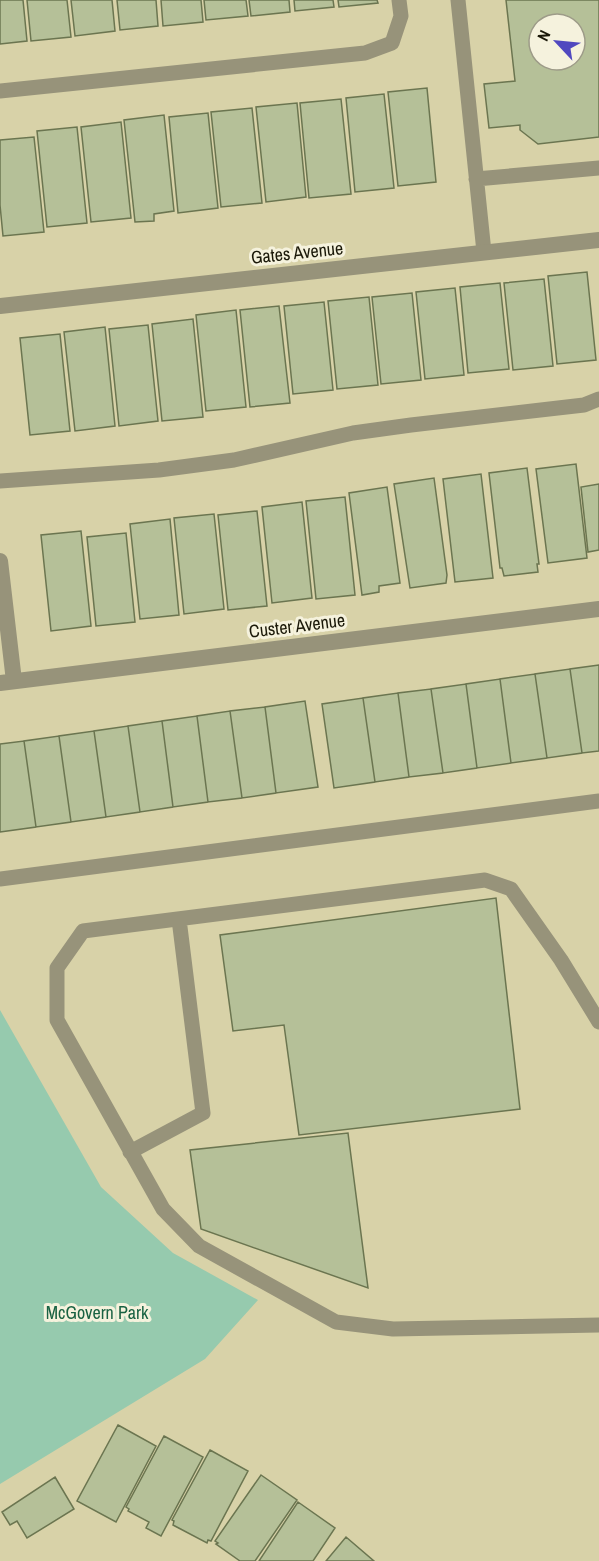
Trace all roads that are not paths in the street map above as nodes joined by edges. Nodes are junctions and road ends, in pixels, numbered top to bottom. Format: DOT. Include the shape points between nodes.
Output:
graph roads {
  1 [pos="399,0"];
  2 [pos="458,0"];
  3 [pos="0,91"];
  4 [pos="599,168"];
  5 [pos="476,179"];
  6 [pos="599,240"];
  7 [pos="484,252"];
  8 [pos="0,306"];
  9 [pos="599,399"];
  10 [pos="0,481"];
  11 [pos="0,561"];
  12 [pos="599,609"];
  13 [pos="7,682"];
  14 [pos="599,801"];
  15 [pos="0,879"];
  16 [pos="179,919"];
  17 [pos="599,1022"];
  18 [pos="130,1152"];
  19 [pos="599,1325"];
  1 -- 3 [label="lane" via="401,16 392,43 365,53"];
  2 -- 5 [label="lane"];
  4 -- 5 [label="lane"];
  5 -- 7 [label="lane"];
  6 -- 7 [label="street, Gates Avenue"];
  7 -- 8 [label="street, Gates Avenue"];
  9 -- 10 [label="lane" via="584,405 353,433 223,462"];
  11 -- 13 [label="street"];
  12 -- 13 [label="street, Custer Avenue"];
  14 -- 15 [label="lane"];
  16 -- 17 [label="lane" via="485,880 511,890"];
  16 -- 18 [label="lane" via="203,1113"];
  16 -- 18 [label="lane" via="82,931 57,968 57,1020"];
  18 -- 19 [label="lane" via="163,1209 199,1246 336,1322 393,1329"];
}
